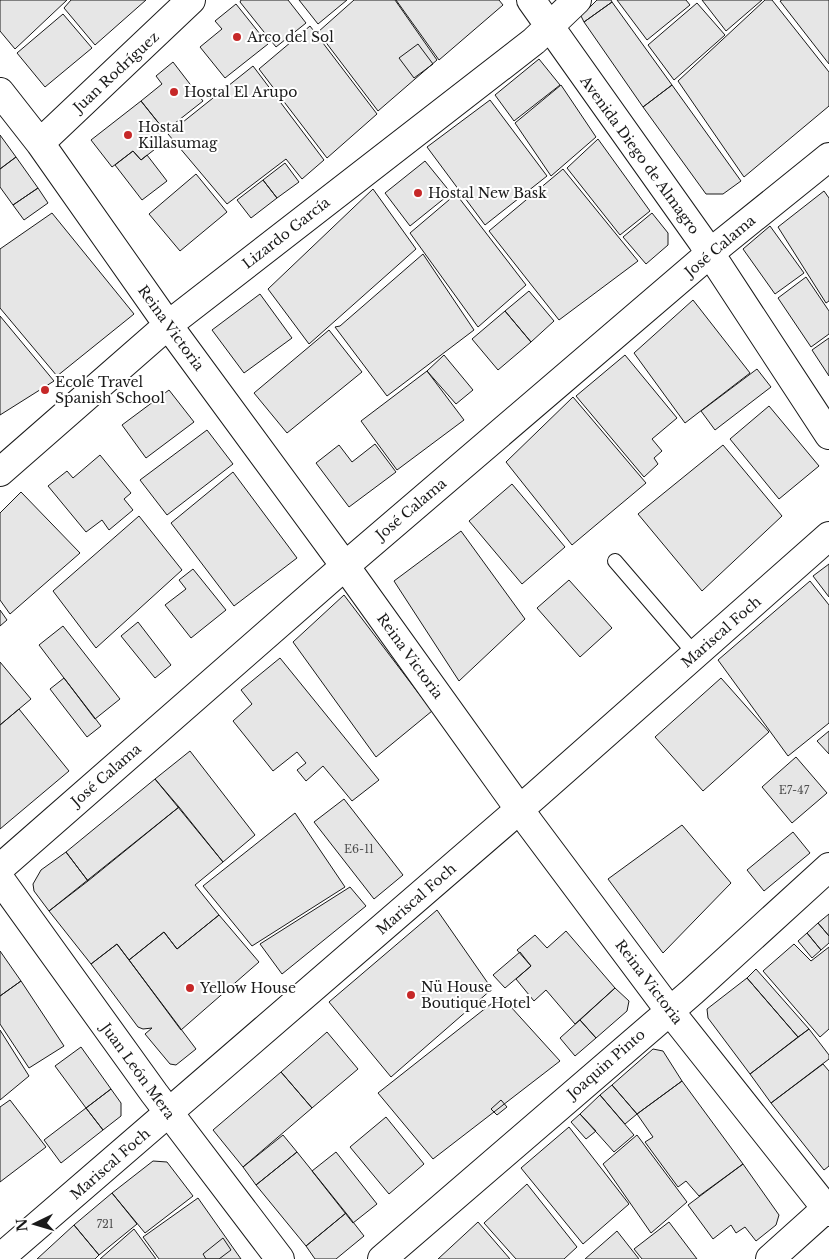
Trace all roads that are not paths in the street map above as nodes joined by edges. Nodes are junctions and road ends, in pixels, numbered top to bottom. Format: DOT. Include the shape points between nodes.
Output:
graph roads {
  1 [pos="191,0"];
  2 [pos="532,0"];
  3 [pos="577,0"];
  4 [pos="550,26"];
  5 [pos="0,92"];
  6 [pos="40,143"];
  7 [pos="829,157"];
  8 [pos="710,254"];
  9 [pos="168,326"];
  10 [pos="829,435"];
  11 [pos="0,472"];
  12 [pos="829,536"];
  13 [pos="615,561"];
  14 [pos="344,566"];
  15 [pos="696,654"];
  16 [pos="520,809"];
  17 [pos="829,867"];
  18 [pos="0,868"];
  19 [pos="0,880"];
  20 [pos="669,1010"];
  21 [pos="169,1113"];
  22 [pos="828,1209"];
  23 [pos="0,1258"];
  24 [pos="280,1259"];
  25 [pos="382,1259"];
  26 [pos="770,1259"];
  1 -- 6 [label="street, Juan Rodríguez"];
  2 -- 4 [label="street, Avenida Diego de Almagro"];
  3 -- 4 [label="street, Lizardo García"];
  4 -- 8 [label="street, Avenida Diego de Almagro"];
  4 -- 9 [label="street, Lizardo García"];
  5 -- 6 [label="street, Reina Victoria"];
  6 -- 9 [label="street, Reina Victoria"];
  7 -- 8 [label="street, José Calama"];
  8 -- 10 [label="street, Avenida Diego de Almagro"];
  8 -- 14 [label="street, José Calama"];
  9 -- 11 [label="street, Lizardo García"];
  9 -- 14 [label="street, Reina Victoria"];
  12 -- 15 [label="street, Mariscal Foch"];
  13 -- 15 [label="lane"];
  14 -- 16 [label="street, Reina Victoria"];
  14 -- 18 [label="street, José Calama"];
  15 -- 16 [label="street, Mariscal Foch"];
  16 -- 20 [label="street, Reina Victoria"];
  16 -- 21 [label="street, Mariscal Foch"];
  17 -- 20 [label="street, Joaquin Pinto"];
  19 -- 21 [label="street, Juan León Mera"];
  20 -- 22 [label="street, Reina Victoria"];
  20 -- 25 [label="street, Joaquin Pinto"];
  21 -- 23 [label="street, Mariscal Foch"];
  21 -- 24 [label="street, Juan León Mera"];
  22 -- 26 [label="street"];
}
